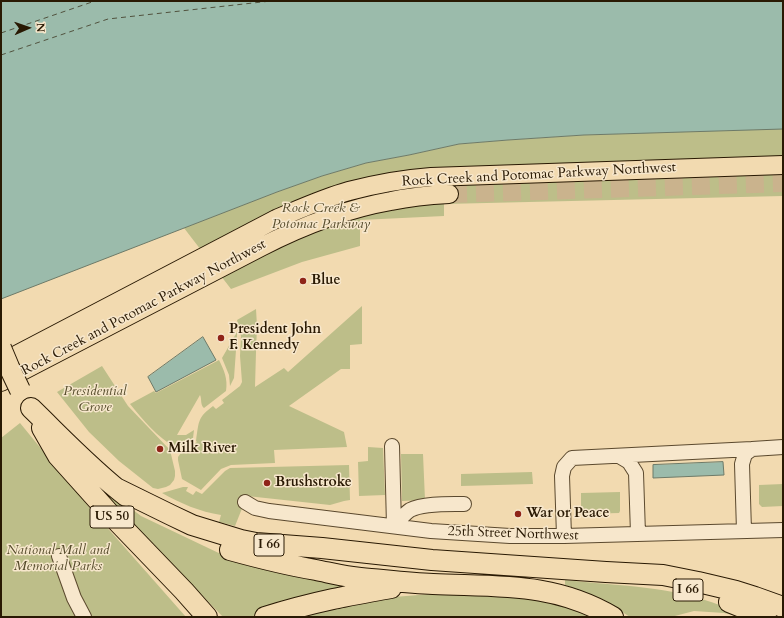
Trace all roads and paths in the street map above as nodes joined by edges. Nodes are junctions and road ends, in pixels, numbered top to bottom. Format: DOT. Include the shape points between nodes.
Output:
graph roads {
  1 [pos="783,165"];
  2 [pos="449,194"];
  3 [pos="1,348"];
  4 [pos="1,363"];
  5 [pos="1,382"];
  6 [pos="31,408"];
  7 [pos="392,446"];
  8 [pos="783,448"];
  9 [pos="752,449"];
  10 [pos="619,456"];
  11 [pos="116,488"];
  12 [pos="245,502"];
  13 [pos="464,504"];
  14 [pos="394,526"];
  15 [pos="783,530"];
  16 [pos="744,531"];
  17 [pos="638,534"];
  18 [pos="564,536"];
  19 [pos="59,556"];
  20 [pos="606,572"];
  21 [pos="433,584"];
  22 [pos="783,608"];
  23 [pos="84,617"];
  24 [pos="207,617"];
  25 [pos="265,617"];
  26 [pos="613,617"];
  27 [pos="766,617"];
  1 -- 4 [label="main road, Rock Creek and Potomac Parkway Northwest" via="431,177 389,182 348,191 276,219"];
  2 -- 5 [label="main road, Rock Creek and Potomac Parkway Northwest" via="368,205 301,227"];
  3 -- 6 [label="highway, I 66, bridge"];
  6 -- 11 [label="highway, I 66" via="84,461"];
  6 -- 24 [label="highway, US 50" via="58,456"];
  7 -- 14 [label="street"];
  8 -- 9 [label="street"];
  9 -- 10 [label="street"];
  9 -- 16 [label="street" via="745,454 742,464"];
  10 -- 17 [label="street" via="629,462 636,473"];
  10 -- 18 [label="street" via="572,458 564,466"];
  11 -- 20 [label="highway, I 66" via="192,525 256,543 432,560"];
  11 -- 21 [label="highway" via="169,525 223,548 345,576"];
  12 -- 14 [label="street, 25th Street Northwest" via="255,508 269,511"];
  13 -- 14 [label="street" via="424,506 411,510"];
  14 -- 18 [label="street, 25th Street Northwest" via="483,535"];
  15 -- 16 [label="street, 25th Street Northwest"];
  16 -- 17 [label="street, 25th Street Northwest"];
  17 -- 18 [label="street, 25th Street Northwest"];
  19 -- 23 [label="street" via="74,598"];
  20 -- 22 [label="highway" via="681,578 736,591"];
  20 -- 27 [label="highway, I 66" via="694,591"];
  21 -- 25 [label="highway" via="364,592"];
  21 -- 26 [label="highway" via="510,586 545,591 577,600"];
}
